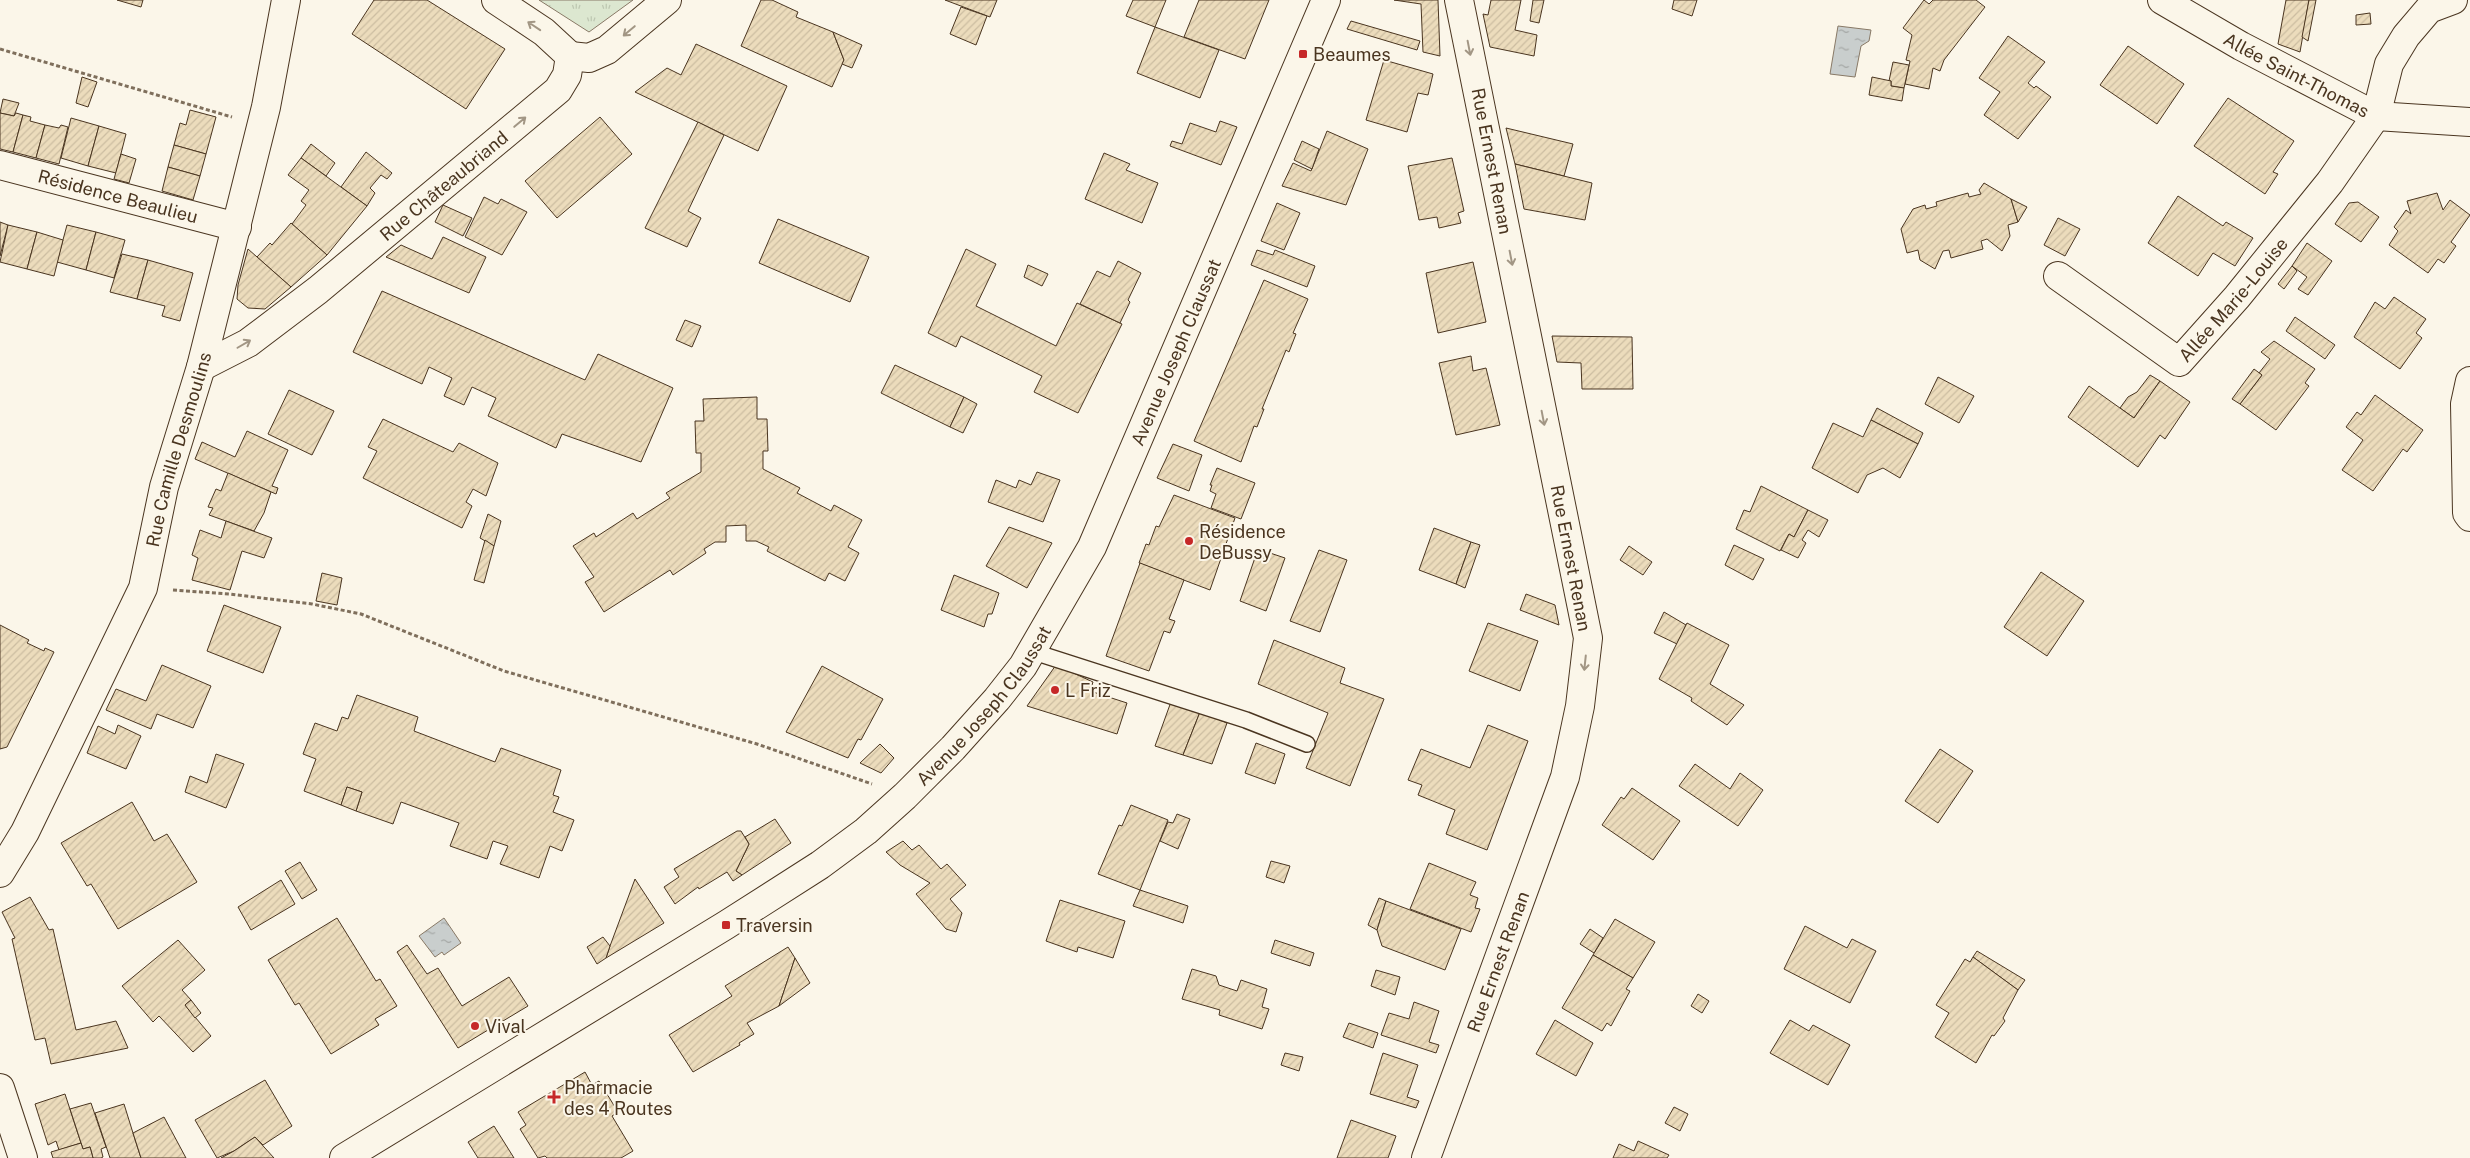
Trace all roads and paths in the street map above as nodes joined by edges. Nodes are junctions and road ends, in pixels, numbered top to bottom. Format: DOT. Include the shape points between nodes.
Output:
graph roads {
  1 [pos="286,0"];
  2 [pos="496,0"];
  3 [pos="667,0"];
  4 [pos="1326,0"];
  5 [pos="1459,0"];
  6 [pos="2162,0"];
  7 [pos="2453,0"];
  8 [pos="0,50"];
  9 [pos="570,56"];
  10 [pos="2376,116"];
  11 [pos="2470,122"];
  12 [pos="261,125"];
  13 [pos="0,165"];
  14 [pos="237,227"];
  15 [pos="2058,276"];
  16 [pos="201,367"];
  17 [pos="2470,381"];
  18 [pos="2470,517"];
  19 [pos="143,588"];
  20 [pos="1032,651"];
  21 [pos="1307,744"];
  22 [pos="906,796"];
  23 [pos="0,873"];
  24 [pos="0,1088"];
  25 [pos="22,1158"];
  26 [pos="344,1158"];
  27 [pos="1426,1158"];
  1 -- 12 [label="street, Rue Camille Desmoulins"];
  9 -- 2 [label="street, one-way" via="544,32"];
  3 -- 9 [label="street, one-way" via="606,50 589,58"];
  4 -- 20 [label="street, Avenue Joseph Claussat" via="1092,547"];
  5 -- 27 [label="street, Rue Ernest Renan, one-way" via="1588,638 1580,706 1565,778"];
  6 -- 10 [label="street, Allée Saint-Thomas" via="2241,46"];
  7 -- 10 [label="street" via="2429,9 2406,36 2389,64"];
  8 -- 12 [label="path"];
  16 -- 9 [label="street, Rue Châteaubriand, one-way" via="248,343 318,290 558,90 567,75"];
  10 -- 11 [label="street, Allée Saint-Thomas"];
  10 -- 15 [label="street, Allée Marie-Louise" via="2324,190 2237,298 2179,362"];
  12 -- 14 [label="street, Rue Camille Desmoulins"];
  13 -- 14 [label="street, Résidence Beaulieu"];
  14 -- 16 [label="street, Rue Camille Desmoulins"];
  16 -- 19 [label="street, Rue Camille Desmoulins" via="164,487"];
  17 -- 18 [label="street" via="2465,404"];
  19 -- 22 [label="path" via="229,594 312,604 361,614 504,671 757,744"];
  19 -- 23 [label="street, Rue Camille Desmoulins" via="25,832"];
  20 -- 21 [label="lane" via="1246,720"];
  20 -- 22 [label="street, Avenue Joseph Claussat" via="997,699"];
  22 -- 26 [label="street, Avenue Joseph Claussat" via="866,831 778,893"];
  24 -- 25 [label="street"];
}
